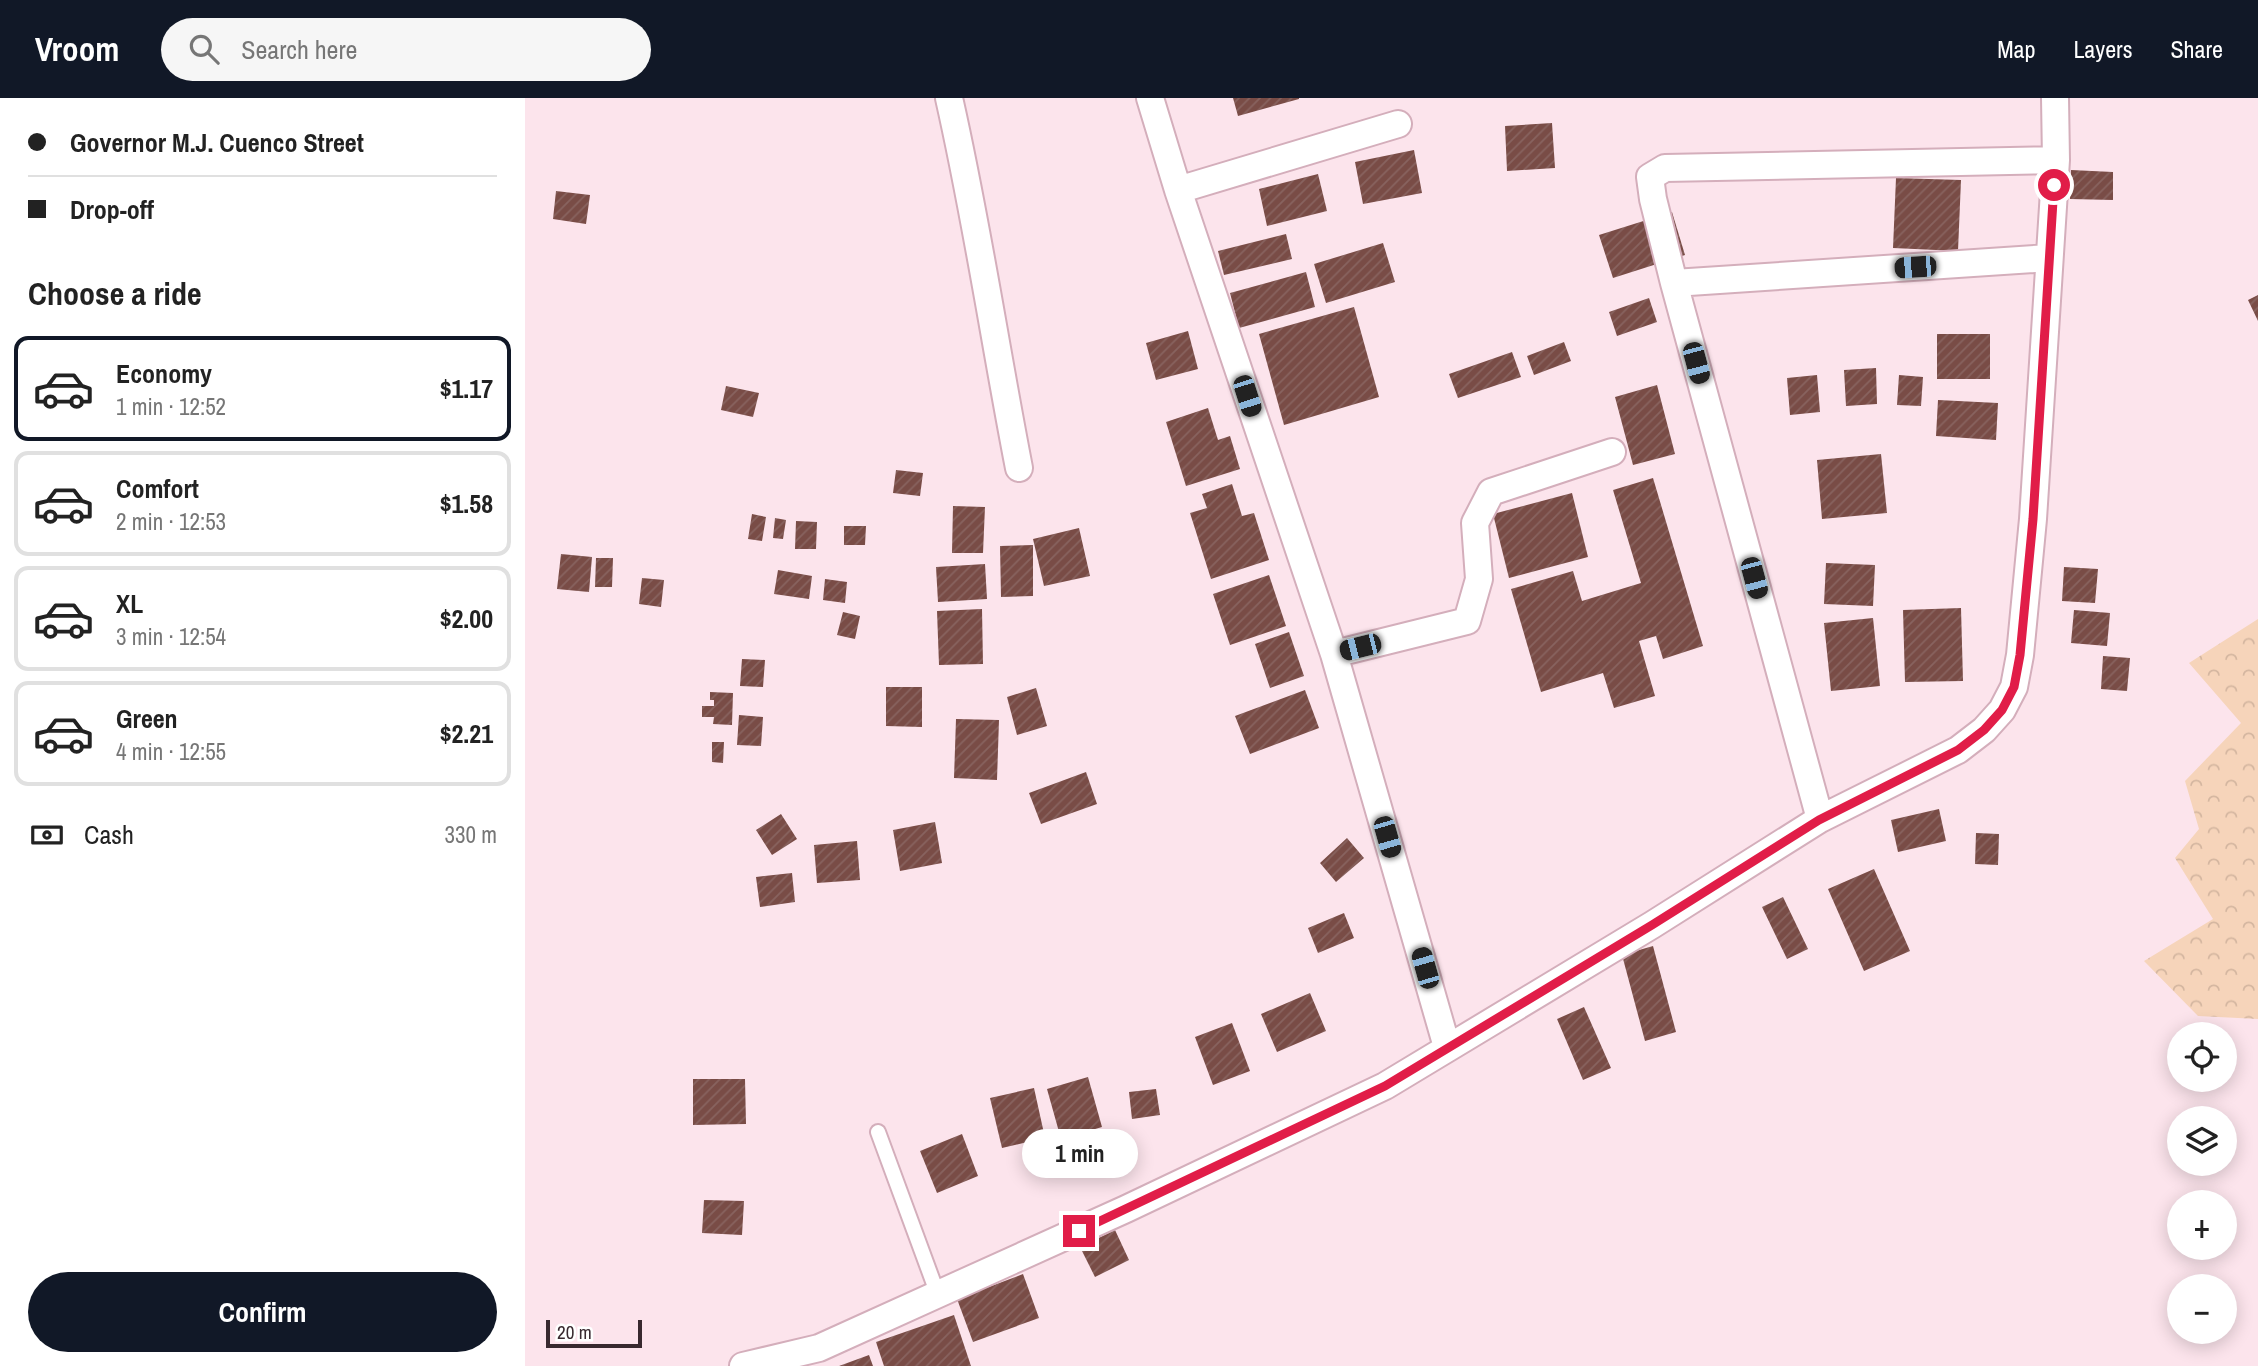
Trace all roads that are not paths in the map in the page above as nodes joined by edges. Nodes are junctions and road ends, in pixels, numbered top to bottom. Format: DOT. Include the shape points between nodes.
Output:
graph roads {
  1 [pos="949,98"];
  2 [pos="1150,98"];
  3 [pos="2055,98"];
  4 [pos="1398,124"];
  5 [pos="2056,160"];
  6 [pos="1178,190"];
  7 [pos="2049,258"];
  8 [pos="1674,283"];
  9 [pos="1612,452"];
  10 [pos="1019,468"];
  11 [pos="1333,654"];
  12 [pos="1819,820"];
  13 [pos="1447,1047"];
  14 [pos="878,1132"];
  15 [pos="938,1295"];
  16 [pos="743,1366"];
  1 -- 10 [label="street" via="969,184"];
  2 -- 6 [label="street"];
  3 -- 5 [label="street"];
  4 -- 6 [label="street"];
  5 -- 7 [label="street"];
  5 -- 8 [label="street" via="1665,168 1650,177"];
  6 -- 11 [label="street"];
  7 -- 8 [label="street"];
  7 -- 12 [label="street" via="2033,519 2014,687 2002,710 1958,750"];
  8 -- 12 [label="street"];
  9 -- 11 [label="street" via="1492,492 1475,523 1479,579 1467,621"];
  11 -- 13 [label="street"];
  12 -- 13 [label="street"];
  13 -- 15 [label="street" via="1385,1086"];
  14 -- 15 [label="lane"];
  15 -- 16 [label="street" via="819,1348"];
}
